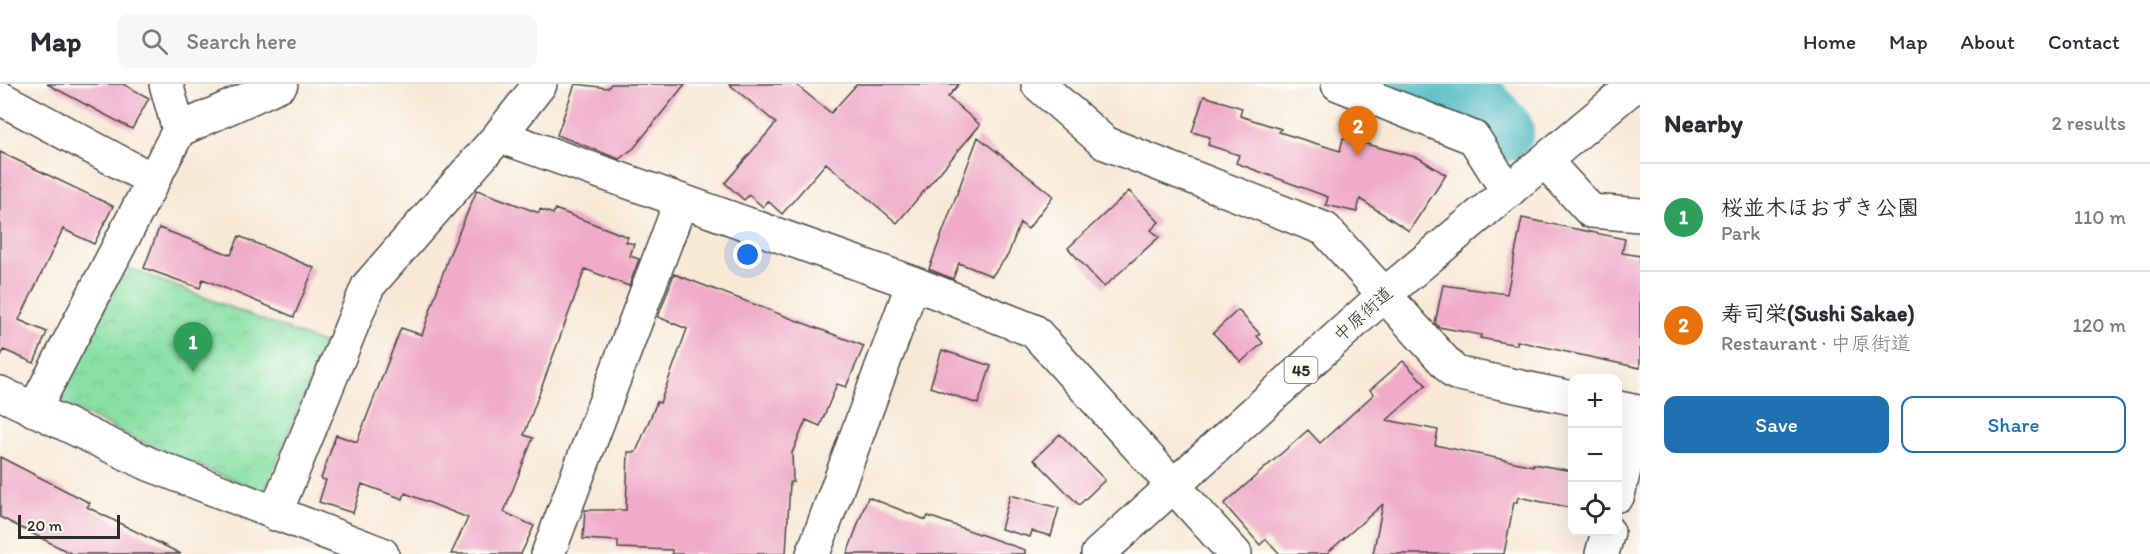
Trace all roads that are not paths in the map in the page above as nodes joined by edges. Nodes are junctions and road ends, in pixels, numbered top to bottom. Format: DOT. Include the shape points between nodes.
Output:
graph roads {
  1 [pos="166,84"];
  2 [pos="281,84"];
  3 [pos="540,84"];
  4 [pos="1038,84"];
  5 [pos="1338,84"];
  6 [pos="1636,84"];
  7 [pos="0,99"];
  8 [pos="179,130"];
  9 [pos="499,136"];
  10 [pos="1545,161"];
  11 [pos="152,179"];
  12 [pos="1508,192"];
  13 [pos="681,201"];
  14 [pos="1640,215"];
  15 [pos="913,284"];
  16 [pos="1384,295"];
  17 [pos="0,393"];
  18 [pos="1568,397"];
  19 [pos="1622,409"];
  20 [pos="34,410"];
  21 [pos="1620,482"];
  22 [pos="1172,487"];
  23 [pos="275,514"];
  24 [pos="1607,536"];
  25 [pos="382,554"];
  26 [pos="548,554"];
  27 [pos="813,554"];
  28 [pos="1098,554"];
  29 [pos="1235,554"];
  30 [pos="1602,554"];
  1 -- 8 [label="street"];
  2 -- 8 [label="street"];
  3 -- 9 [label="street"];
  4 -- 16 [label="street" via="1105,143 1325,229"];
  5 -- 12 [label="street" via="1474,138"];
  6 -- 10 [label="street, 中原街道 / 45"];
  7 -- 11 [label="street"];
  8 -- 11 [label="street"];
  9 -- 13 [label="street"];
  9 -- 23 [label="street" via="368,286"];
  10 -- 12 [label="street, 中原街道 / 45"];
  10 -- 14 [label="street" via="1591,212"];
  11 -- 20 [label="street"];
  12 -- 16 [label="street, 中原街道 / 45"];
  13 -- 15 [label="street"];
  13 -- 26 [label="street"];
  15 -- 22 [label="street" via="1034,331"];
  15 -- 27 [label="street"];
  16 -- 18 [label="street" via="1455,373"];
  16 -- 22 [label="street, 中原街道 / 45"];
  17 -- 20 [label="street"];
  19 -- 21 [label="street" via="1638,412"];
  20 -- 23 [label="street" via="149,464"];
  22 -- 28 [label="street, 中原街道 / 45"];
  22 -- 29 [label="street"];
  23 -- 25 [label="street"];
  24 -- 30 [label="street"];
}
